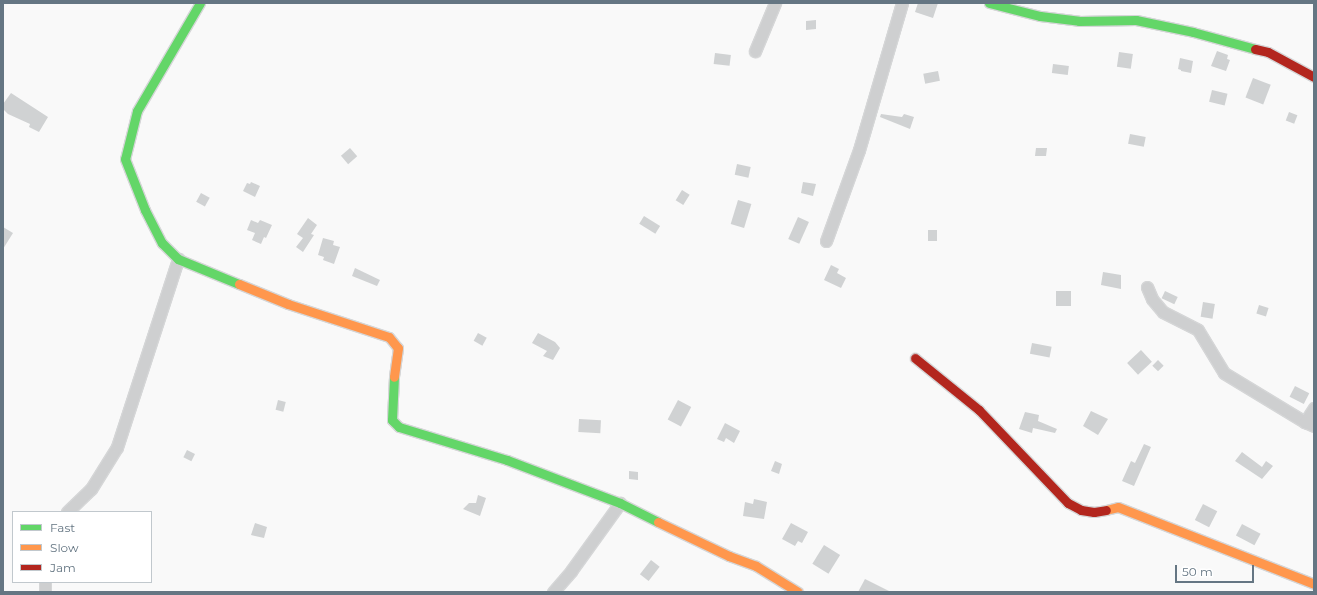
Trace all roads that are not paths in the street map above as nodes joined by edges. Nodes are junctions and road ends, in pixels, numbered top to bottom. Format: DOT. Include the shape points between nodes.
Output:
graph roads {
  1 [pos="200,3"];
  2 [pos="775,3"];
  3 [pos="902,3"];
  4 [pos="989,3"];
  5 [pos="755,51"];
  6 [pos="1314,77"];
  7 [pos="826,241"];
  8 [pos="178,259"];
  9 [pos="1147,287"];
  10 [pos="914,358"];
  11 [pos="1314,408"];
  12 [pos="1310,424"];
  13 [pos="620,503"];
  14 [pos="68,511"];
  15 [pos="1314,584"];
  16 [pos="553,592"];
  17 [pos="798,592"];
  1 -- 8 [label="street" via="137,111 125,159 145,210 162,243"];
  2 -- 5 [label="street"];
  3 -- 7 [label="street" via="859,150"];
  4 -- 6 [label="street" via="1040,16 1079,21 1136,20 1193,32 1268,52"];
  8 -- 13 [label="street" via="288,304 389,336 398,348 392,390 392,420 399,427 507,460"];
  8 -- 14 [label="street" via="117,447 91,489"];
  9 -- 12 [label="street" via="1152,299 1163,312 1198,330 1224,373"];
  10 -- 15 [label="street" via="979,410 1068,503 1081,510 1094,512 1118,507"];
  11 -- 12 [label="street"];
  13 -- 16 [label="street"];
  13 -- 17 [label="street" via="729,556 756,566"];
}
